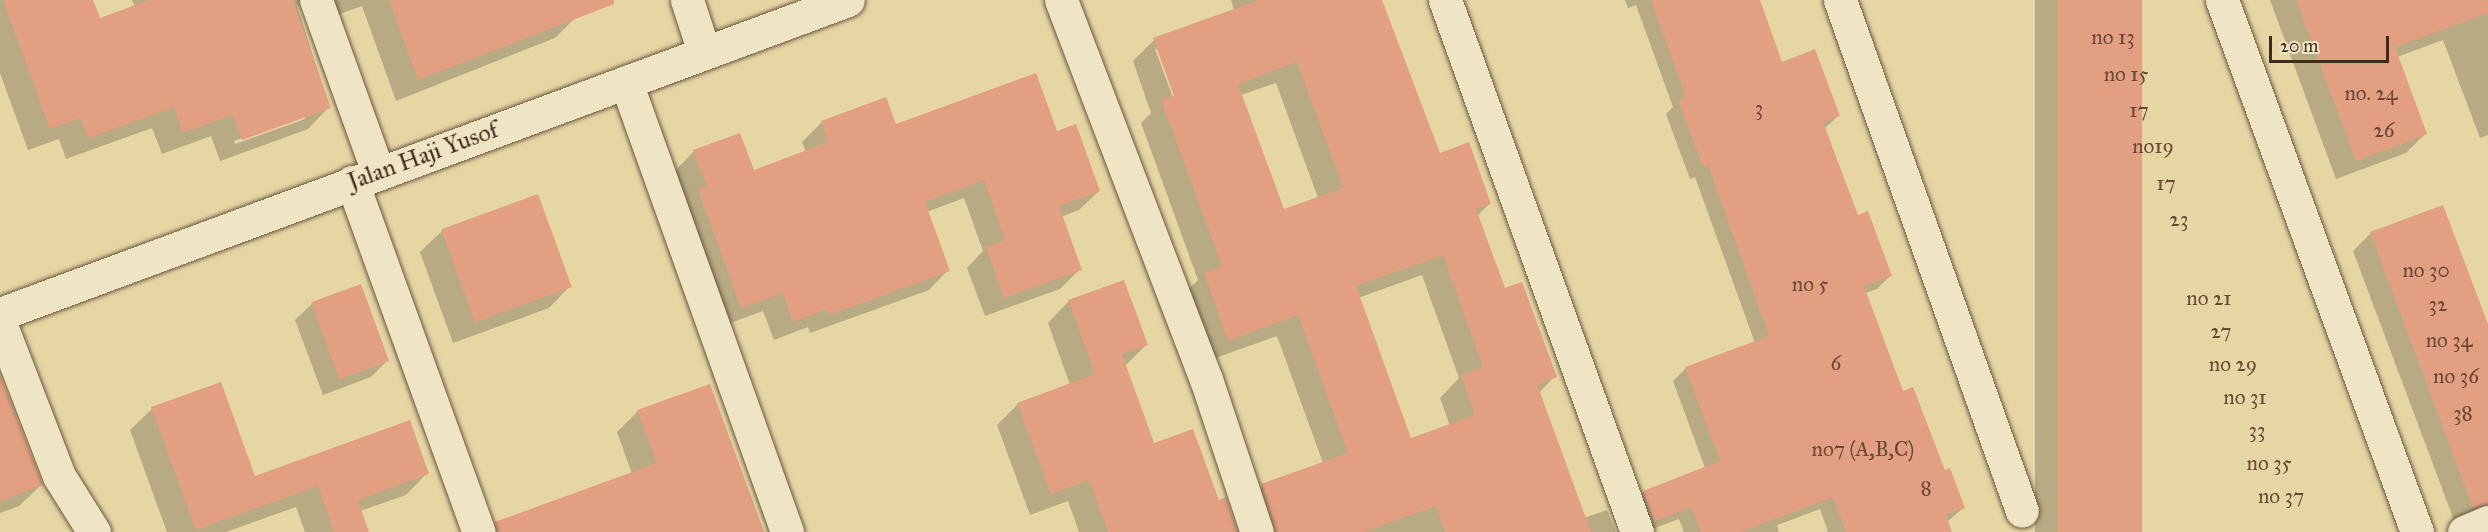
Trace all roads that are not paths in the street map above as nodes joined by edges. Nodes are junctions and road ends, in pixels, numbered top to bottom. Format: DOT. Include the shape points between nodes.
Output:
graph roads {
  1 [pos="316,0"];
  2 [pos="687,0"];
  3 [pos="848,0"];
  4 [pos="1061,0"];
  5 [pos="1445,0"];
  6 [pos="1840,0"];
  7 [pos="2222,0"];
  8 [pos="704,52"];
  9 [pos="626,82"];
  10 [pos="365,177"];
  11 [pos="0,314"];
  12 [pos="0,323"];
  13 [pos="2022,512"];
  14 [pos="2488,522"];
  15 [pos="94,532"];
  16 [pos="479,532"];
  17 [pos="787,532"];
  18 [pos="1257,532"];
  19 [pos="1637,532"];
  20 [pos="2417,532"];
  21 [pos="2464,532"];
  1 -- 10 [label="street"];
  2 -- 8 [label="street"];
  3 -- 8 [label="street, Jalan Haji Yusof"];
  4 -- 18 [label="street" via="1206,379"];
  5 -- 19 [label="street"];
  6 -- 13 [label="street"];
  7 -- 20 [label="street"];
  8 -- 9 [label="street, Jalan Haji Yusof"];
  9 -- 10 [label="street, Jalan Haji Yusof"];
  9 -- 17 [label="street"];
  10 -- 11 [label="street, Jalan Haji Yusof"];
  10 -- 16 [label="street"];
  12 -- 15 [label="street" via="59,476"];
  14 -- 21 [label="street"];
}
